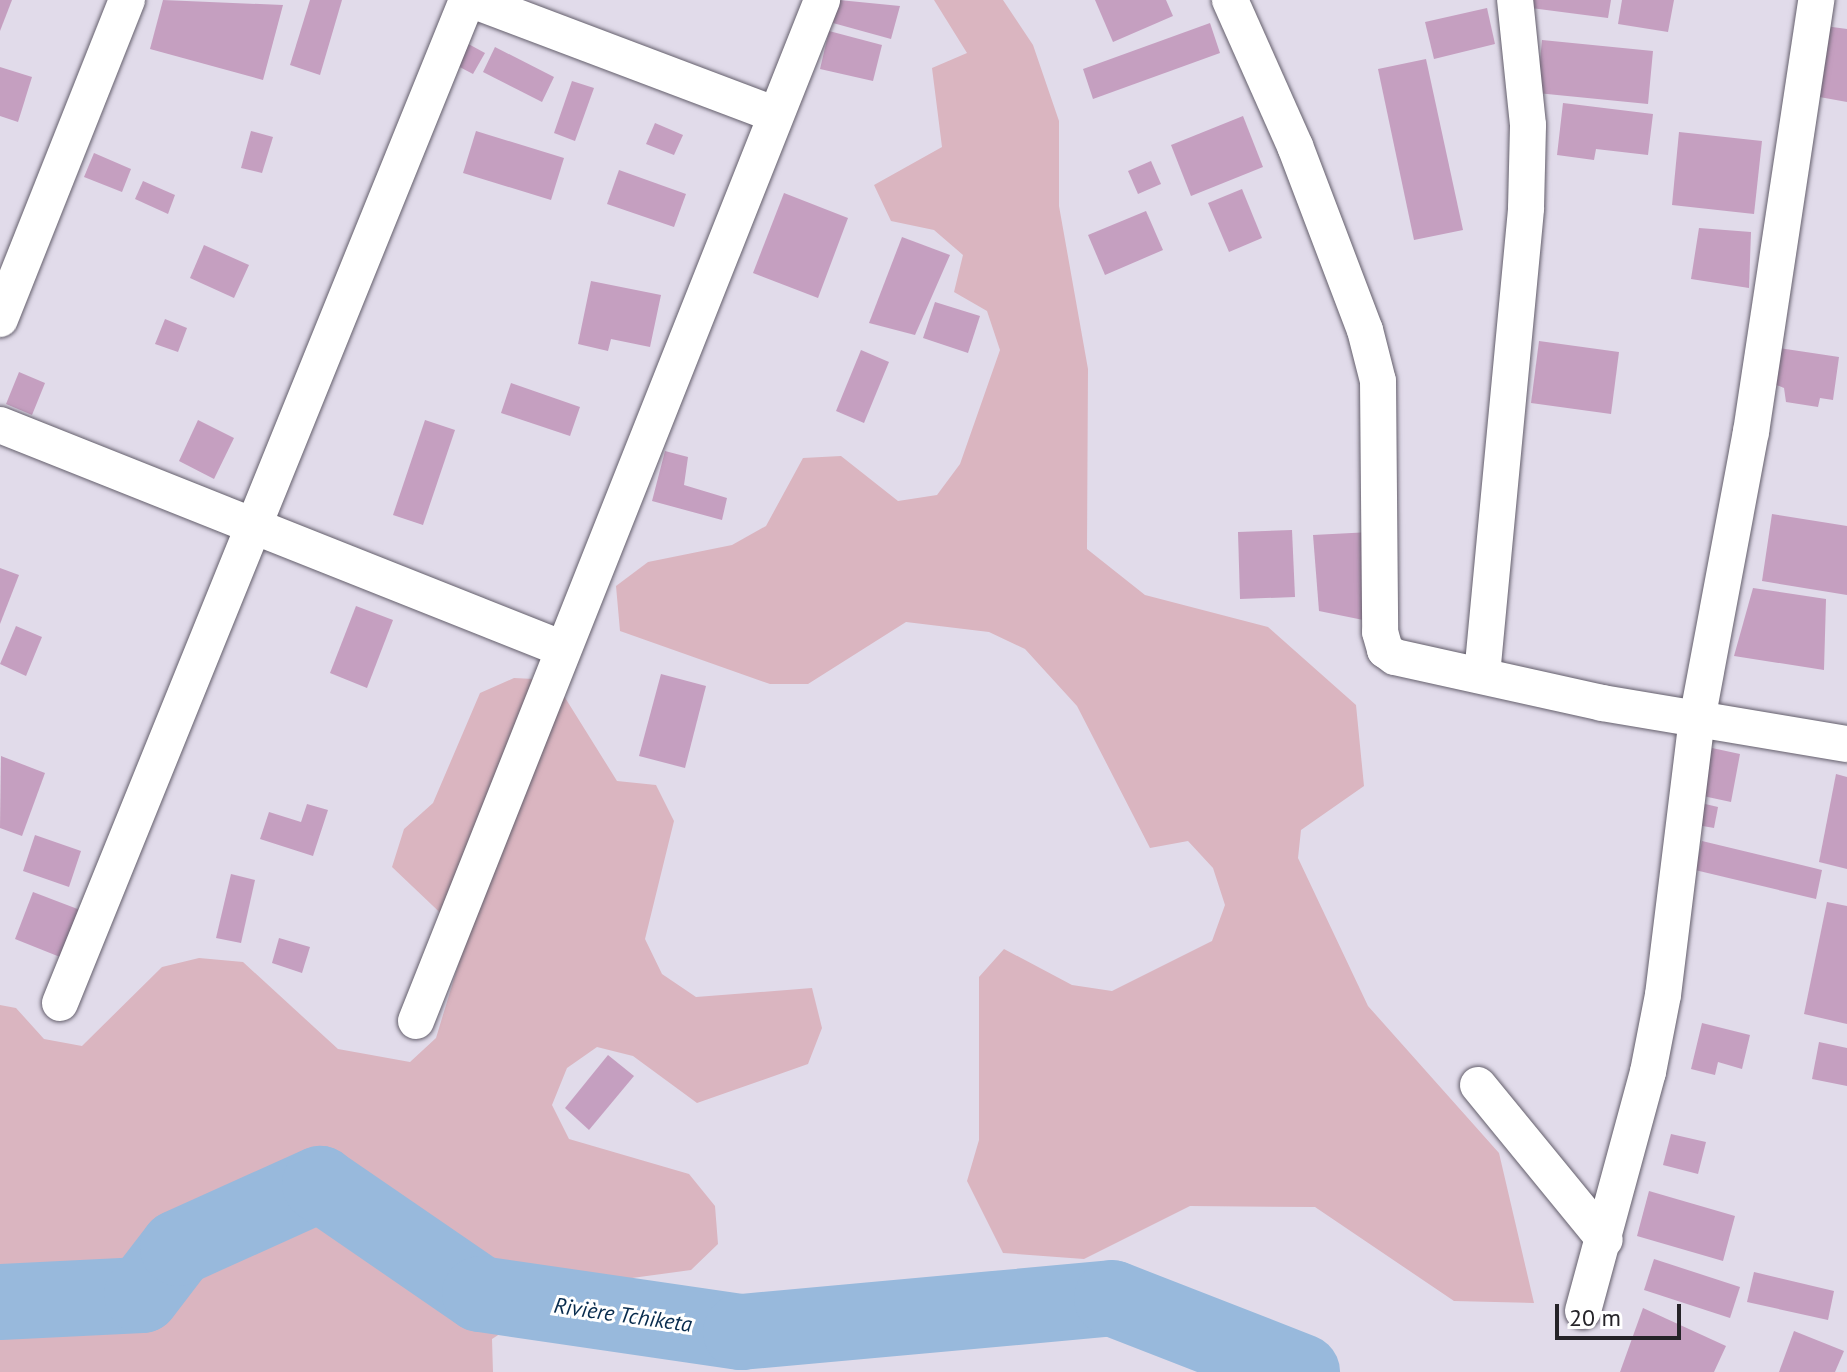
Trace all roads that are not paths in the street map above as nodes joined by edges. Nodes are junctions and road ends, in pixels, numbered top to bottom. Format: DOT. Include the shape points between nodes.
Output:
graph roads {
  1 [pos="127,0"];
  2 [pos="470,0"];
  3 [pos="822,0"];
  4 [pos="1230,0"];
  5 [pos="1515,0"];
  6 [pos="1816,0"];
  7 [pos="774,114"];
  8 [pos="0,319"];
  9 [pos="0,425"];
  10 [pos="254,525"];
  11 [pos="563,649"];
  12 [pos="1482,675"];
  13 [pos="1697,720"];
  14 [pos="1847,744"];
  15 [pos="60,1003"];
  16 [pos="416,1021"];
  17 [pos="1478,1085"];
  18 [pos="1605,1240"];
  19 [pos="1583,1311"];
  1 -- 8 [label="street"];
  2 -- 7 [label="street"];
  2 -- 10 [label="street"];
  3 -- 7 [label="street"];
  4 -- 12 [label="street" via="1295,146 1375,368 1381,641 1395,657"];
  5 -- 12 [label="street" via="1528,125 1526,208"];
  6 -- 13 [label="street" via="1751,432"];
  7 -- 11 [label="street"];
  9 -- 10 [label="street"];
  10 -- 11 [label="street"];
  10 -- 15 [label="street"];
  11 -- 16 [label="street"];
  12 -- 13 [label="street"];
  13 -- 14 [label="street"];
  13 -- 18 [label="street" via="1663,995"];
  17 -- 18 [label="street"];
  18 -- 19 [label="street"];
}
